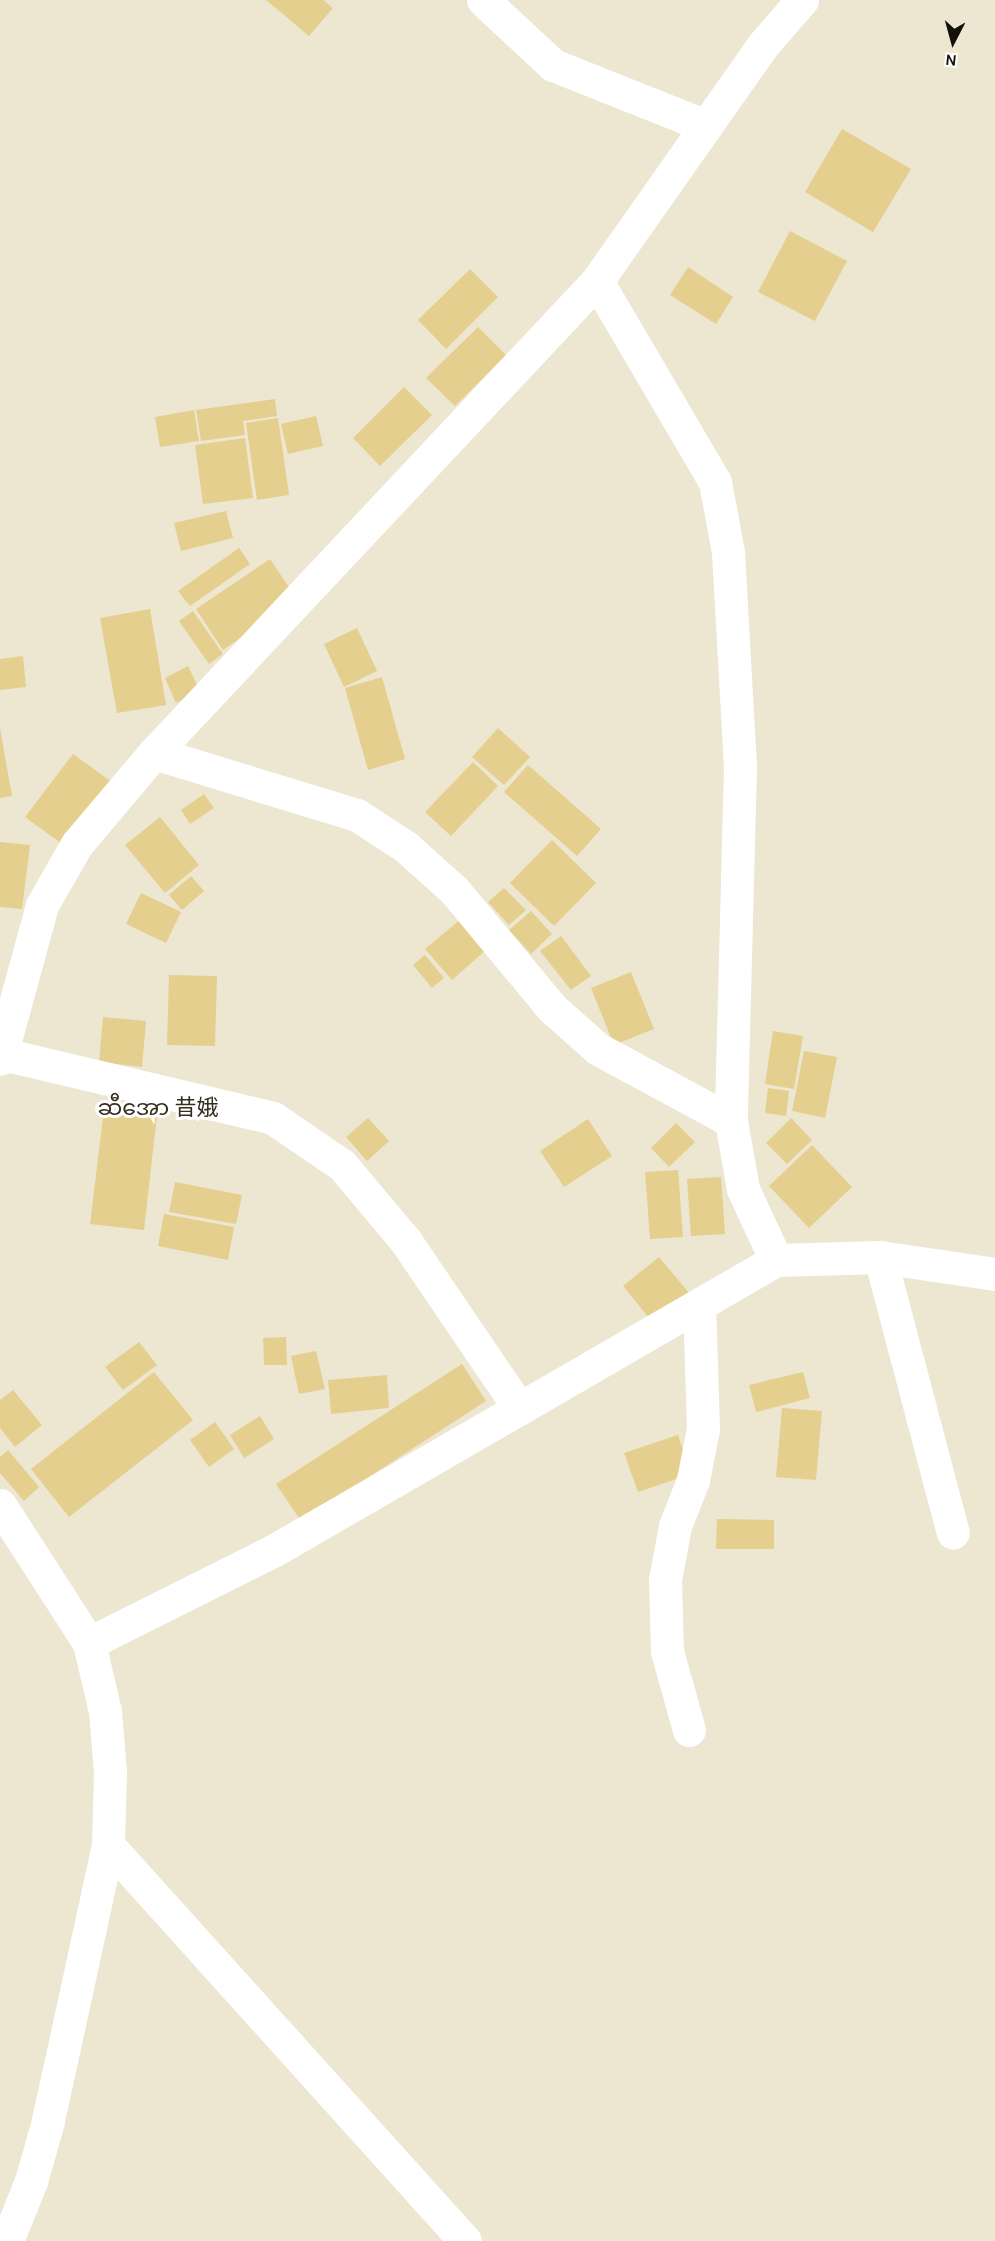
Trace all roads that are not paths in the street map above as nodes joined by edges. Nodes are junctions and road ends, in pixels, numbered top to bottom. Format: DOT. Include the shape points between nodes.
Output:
graph roads {
  1 [pos="483,0"];
  2 [pos="802,0"];
  3 [pos="706,126"];
  4 [pos="597,281"];
  5 [pos="154,753"];
  6 [pos="1,1056"];
  7 [pos="731,1121"];
  8 [pos="880,1257"];
  9 [pos="776,1260"];
  10 [pos="995,1274"];
  11 [pos="699,1305"];
  12 [pos="519,1409"];
  13 [pos="0,1505"];
  14 [pos="953,1533"];
  15 [pos="89,1643"];
  16 [pos="689,1730"];
  17 [pos="108,1845"];
  18 [pos="7,2241"];
  19 [pos="465,2241"];
  1 -- 3 [label="street" via="553,65"];
  2 -- 3 [label="street" via="762,46"];
  3 -- 4 [label="street"];
  4 -- 5 [label="street"];
  4 -- 7 [label="street" via="715,482 728,552 740,766"];
  5 -- 6 [label="street" via="77,844 42,905"];
  5 -- 7 [label="street" via="357,815 406,847 454,890 552,1008 597,1049"];
  6 -- 12 [label="street" via="273,1118 342,1165 405,1240"];
  7 -- 9 [label="street" via="743,1189"];
  8 -- 9 [label="street"];
  8 -- 10 [label="street"];
  8 -- 14 [label="street"];
  9 -- 11 [label="street"];
  11 -- 12 [label="street"];
  11 -- 16 [label="street" via="703,1429 693,1480 675,1526 665,1580 667,1651"];
  12 -- 15 [label="street" via="273,1551"];
  13 -- 15 [label="street"];
  15 -- 17 [label="street" via="105,1711 110,1772"];
  17 -- 18 [label="street" via="48,2121 31,2181"];
  17 -- 19 [label="street"];
}
